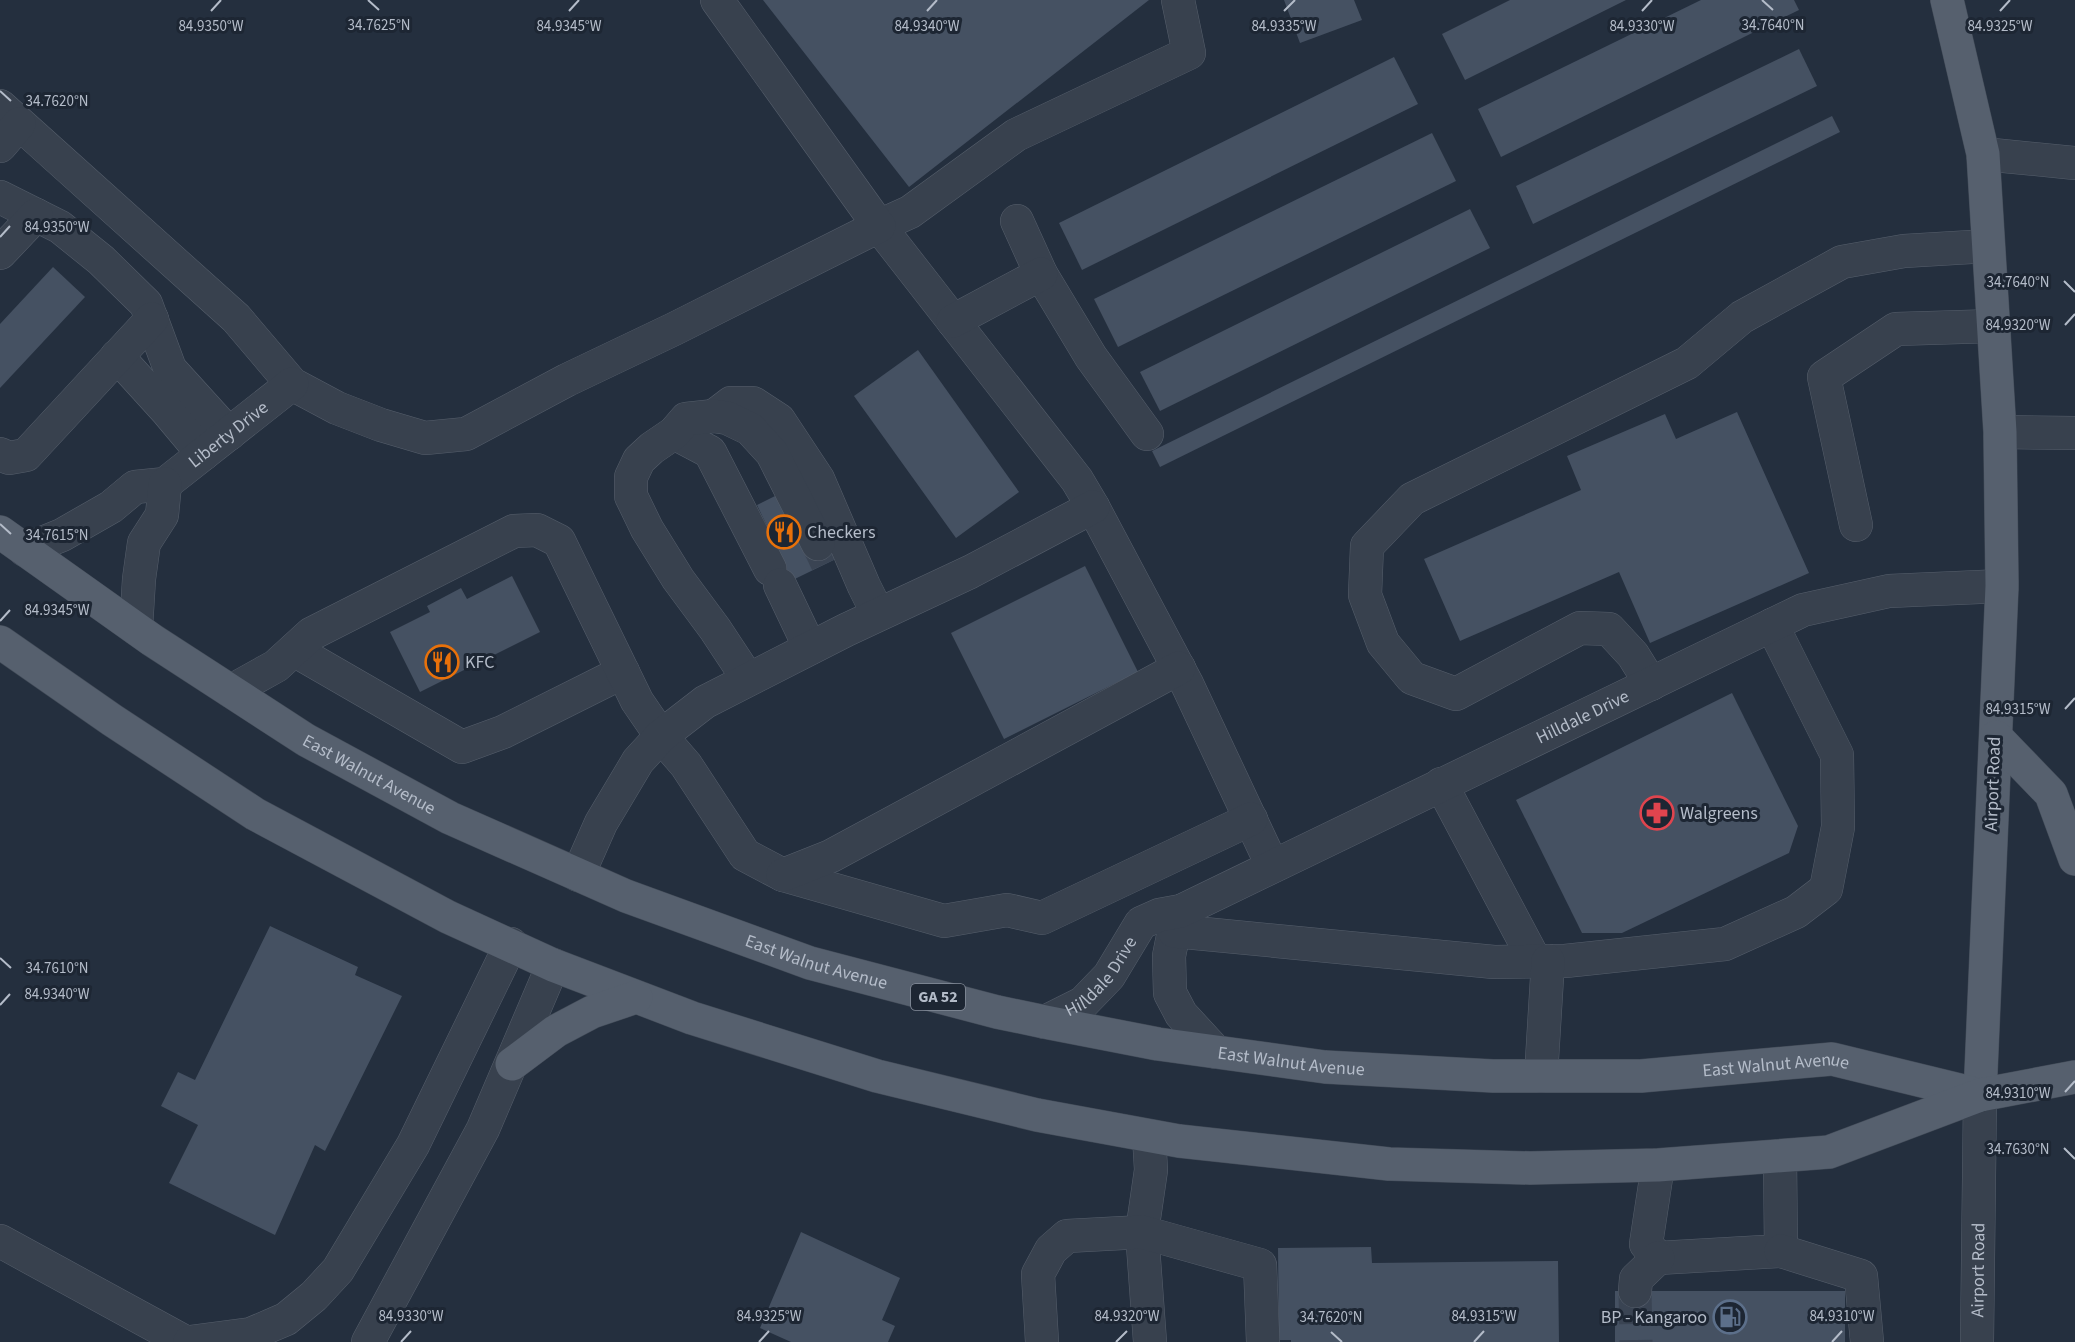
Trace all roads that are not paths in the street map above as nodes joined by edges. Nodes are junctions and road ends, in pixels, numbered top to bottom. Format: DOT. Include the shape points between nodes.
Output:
graph roads {
  1 [pos="717,0"];
  2 [pos="1178,0"];
  3 [pos="1947,0"];
  4 [pos="6,125"];
  5 [pos="1983,154"];
  6 [pos="2075,163"];
  7 [pos="0,197"];
  8 [pos="36,215"];
  9 [pos="1017,221"];
  10 [pos="879,226"];
  11 [pos="1988,246"];
  12 [pos="0,253"];
  13 [pos="1041,274"];
  14 [pos="152,319"];
  15 [pos="953,321"];
  16 [pos="1994,326"];
  17 [pos="117,356"];
  18 [pos="292,384"];
  19 [pos="714,416"];
  20 [pos="2000,432"];
  21 [pos="674,433"];
  22 [pos="2075,433"];
  23 [pos="229,434"];
  24 [pos="1147,434"];
  25 [pos="203,454"];
  26 [pos="13,455"];
  27 [pos="165,484"];
  28 [pos="1093,507"];
  29 [pos="1856,525"];
  30 [pos="13,541"];
  31 [pos="2002,586"];
  32 [pos="871,600"];
  33 [pos="1772,625"];
  34 [pos="136,628"];
  35 [pos="0,642"];
  36 [pos="810,648"];
  37 [pos="294,650"];
  38 [pos="1179,668"];
  39 [pos="623,672"];
  40 [pos="748,679"];
  41 [pos="1651,684"];
  42 [pos="231,691"];
  43 [pos="661,736"];
  44 [pos="1995,737"];
  45 [pos="1441,784"];
  46 [pos="1251,819"];
  47 [pos="2075,859"];
  48 [pos="1272,866"];
  49 [pos="578,875"];
  50 [pos="783,875"];
  51 [pos="1178,921"];
  52 [pos="511,945"];
  53 [pos="1541,961"];
  54 [pos="553,965"];
  55 [pos="636,997"];
  56 [pos="1045,1022"];
  57 [pos="1216,1052"];
  58 [pos="512,1064"];
  59 [pos="1541,1076"];
  60 [pos="2075,1077"];
  61 [pos="1980,1095"];
  62 [pos="1149,1136"];
  63 [pos="1780,1156"];
  64 [pos="1658,1165"];
  65 [pos="1142,1232"];
  66 [pos="0,1241"];
  67 [pos="1781,1251"];
  68 [pos="1658,1258"];
  69 [pos="1635,1291"];
  70 [pos="132,1329"];
  71 [pos="185,1342"];
  72 [pos="190,1342"];
  73 [pos="368,1342"];
  74 [pos="1042,1342"];
  75 [pos="1150,1342"];
  76 [pos="1263,1342"];
  77 [pos="1867,1342"];
  78 [pos="1977,1342"];
  1 -- 10 [label="street"];
  2 -- 10 [label="street" via="1190,53 1016,135 910,212"];
  3 -- 5 [label="main road, Airport Road"];
  4 -- 18 [label="street" via="236,318"];
  5 -- 6 [label="street"];
  5 -- 11 [label="main road, Airport Road"];
  7 -- 8 [label="street"];
  8 -- 12 [label="street"];
  8 -- 14 [label="street" via="60,226 101,260 146,304"];
  9 -- 13 [label="street"];
  10 -- 15 [label="street"];
  10 -- 18 [label="street" via="466,434 425,438 337,408"];
  11 -- 16 [label="main road, Airport Road"];
  11 -- 41 [label="street" via="1904,251 1842,262 1742,317 1687,363 1412,499 1367,546 1365,595 1383,643 1412,678 1456,694 1580,628 1609,629"];
  13 -- 15 [label="street"];
  13 -- 24 [label="street" via="1091,357"];
  14 -- 17 [label="street"];
  14 -- 23 [label="street" via="170,369"];
  15 -- 28 [label="street" via="1077,480"];
  16 -- 20 [label="main road, Airport Road"];
  16 -- 29 [label="street" via="1896,329 1824,377"];
  17 -- 25 [label="street"];
  17 -- 26 [label="street"];
  18 -- 23 [label="street, Liberty Drive"];
  19 -- 21 [label="street" via="686,419"];
  19 -- 32 [label="street" via="750,429 772,453 823,553"];
  19 -- 32 [label="street" via="731,403 753,403 779,420 818,479"];
  20 -- 22 [label="street"];
  20 -- 31 [label="main road, Airport Road"];
  21 -- 36 [label="street" via="710,452"];
  21 -- 40 [label="street" via="639,460 631,477 631,496 678,579"];
  23 -- 25 [label="street, Liberty Drive"];
  25 -- 27 [label="street, Liberty Drive"];
  27 -- 30 [label="street" via="135,487 111,507 62,535"];
  27 -- 34 [label="street" via="162,515 144,543"];
  28 -- 32 [label="street" via="970,572"];
  28 -- 38 [label="street"];
  30 -- 34 [label="main road, East Walnut Avenue / GA 52"];
  31 -- 33 [label="street, Hilldale Drive" via="1889,591 1803,610"];
  31 -- 44 [label="main road, Airport Road"];
  32 -- 36 [label="street"];
  33 -- 41 [label="street, Hilldale Drive"];
  33 -- 53 [label="street" via="1837,755 1838,827 1826,888 1796,912 1725,944"];
  34 -- 42 [label="main road, East Walnut Avenue / GA 52"];
  35 -- 52 [label="main road, East Walnut Avenue / GA 52" via="255,814 448,917"];
  36 -- 40 [label="street"];
  37 -- 39 [label="street" via="462,747 503,732"];
  37 -- 39 [label="street" via="311,634 514,531 537,530 559,541"];
  37 -- 42 [label="street" via="276,666"];
  38 -- 46 [label="street"];
  38 -- 50 [label="street" via="831,856"];
  39 -- 43 [label="street"];
  40 -- 43 [label="street" via="705,702"];
  41 -- 45 [label="street, Hilldale Drive"];
  42 -- 49 [label="main road, East Walnut Avenue / GA 52" via="306,740 450,818"];
  43 -- 49 [label="street" via="638,761 601,823"];
  43 -- 50 [label="street" via="686,765 745,855"];
  44 -- 47 [label="main road" via="2051,794"];
  44 -- 61 [label="main road, Airport Road"];
  45 -- 48 [label="street, Hilldale Drive"];
  45 -- 53 [label="street"];
  46 -- 48 [label="street"];
  46 -- 50 [label="street" via="1042,918 1007,910 944,921"];
  48 -- 51 [label="street, Hilldale Drive"];
  49 -- 56 [label="main road, East Walnut Avenue / GA 52" via="810,963"];
  51 -- 53 [label="street" via="1494,962"];
  51 -- 56 [label="street, Hilldale Drive" via="1159,915 1141,923 1109,976 1083,1003"];
  51 -- 57 [label="street" via="1169,956 1170,993 1181,1014"];
  52 -- 54 [label="main road, East Walnut Avenue / GA 52"];
  52 -- 72 [label="street" via="413,1145 338,1270 286,1319 251,1334"];
  53 -- 59 [label="street"];
  54 -- 55 [label="main road, East Walnut Avenue / GA 52"];
  54 -- 58 [label="street"];
  55 -- 58 [label="main road" via="556,1031"];
  55 -- 62 [label="main road, East Walnut Avenue / GA 52" via="877,1076 1036,1115"];
  56 -- 57 [label="main road, East Walnut Avenue / GA 52"];
  57 -- 59 [label="main road, East Walnut Avenue / GA 52" via="1324,1067"];
  58 -- 73 [label="street" via="483,1129"];
  59 -- 61 [label="main road, East Walnut Avenue / GA 52" via="1641,1076 1832,1059"];
  60 -- 61 [label="main road, East Walnut Avenue / GA 52"];
  61 -- 63 [label="main road, East Walnut Avenue / GA 52" via="1829,1152"];
  61 -- 78 [label="street, Airport Road"];
  62 -- 64 [label="main road, East Walnut Avenue / GA 52" via="1389,1164 1530,1168"];
  62 -- 65 [label="street" via="1151,1170"];
  63 -- 64 [label="main road, East Walnut Avenue / GA 52"];
  63 -- 67 [label="street"];
  64 -- 68 [label="street" via="1646,1244"];
  65 -- 74 [label="street" via="1067,1236 1051,1250 1038,1274"];
  65 -- 75 [label="street"];
  65 -- 76 [label="street" via="1260,1265"];
  66 -- 70 [label="street"];
  67 -- 68 [label="street"];
  67 -- 77 [label="street" via="1861,1276"];
  68 -- 69 [label="street" via="1636,1278"];
  70 -- 71 [label="street"];
}
